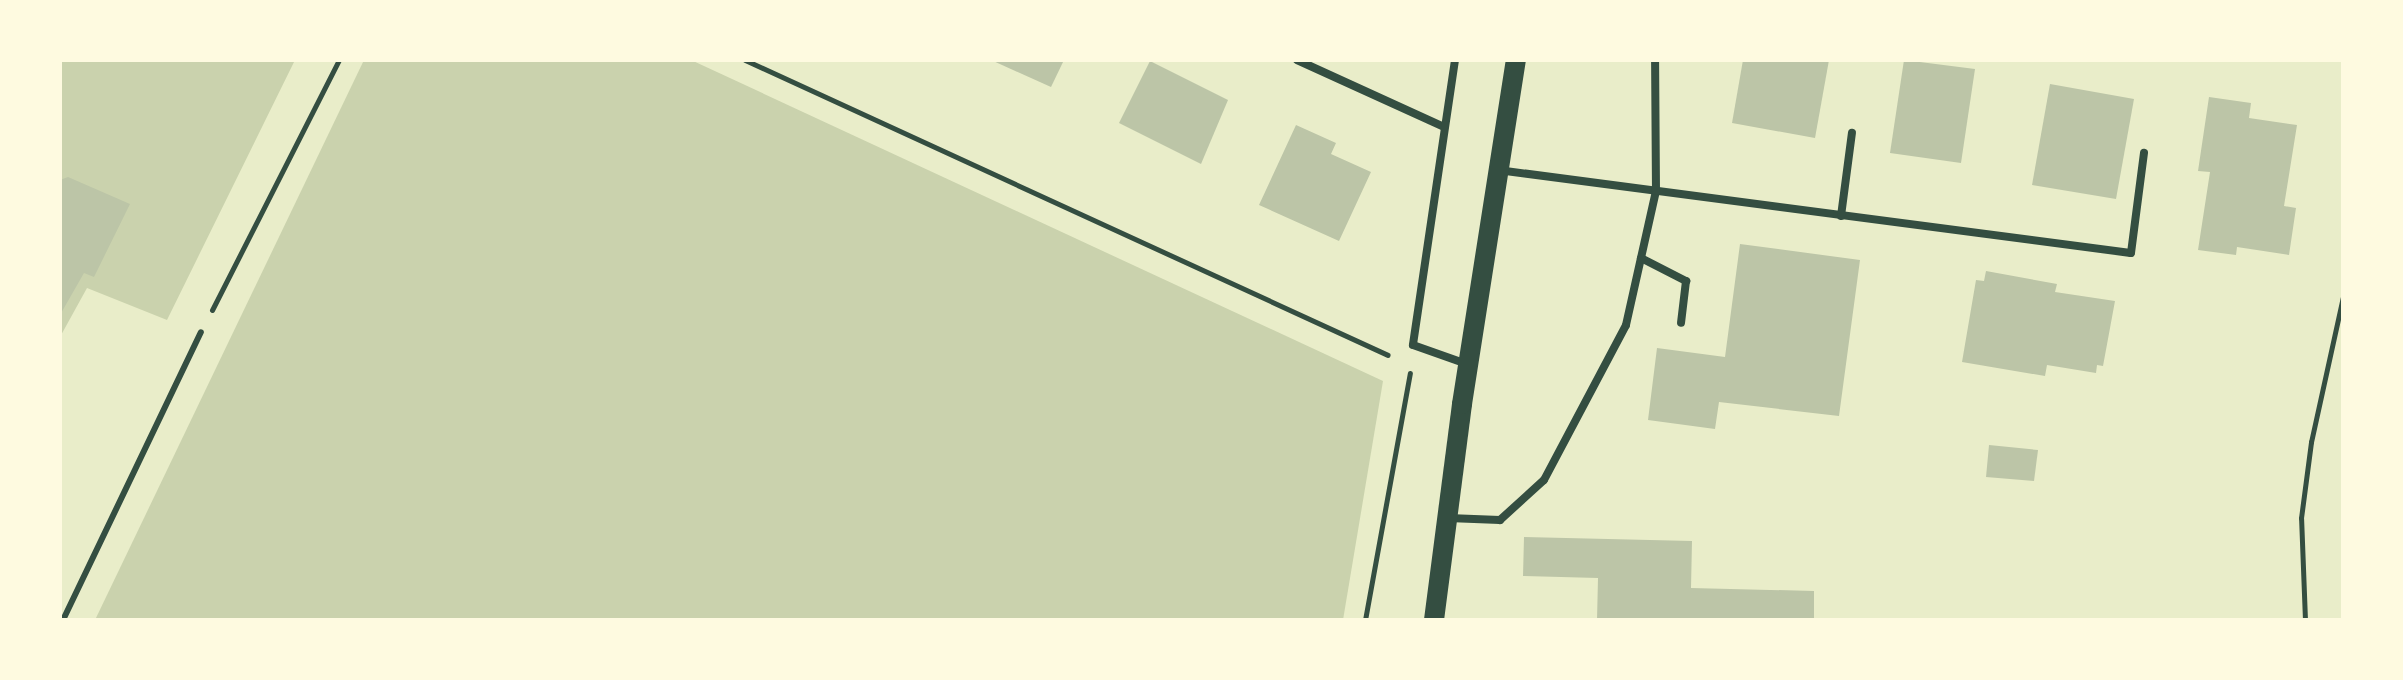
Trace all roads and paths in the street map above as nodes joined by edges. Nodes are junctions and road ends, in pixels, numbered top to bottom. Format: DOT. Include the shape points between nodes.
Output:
graph roads {
  1 [pos="339,60"];
  2 [pos="745,60"];
  3 [pos="1297,60"];
  4 [pos="1455,60"];
  5 [pos="1516,60"];
  6 [pos="1655,60"];
  7 [pos="1444,127"];
  8 [pos="1852,133"];
  9 [pos="2144,153"];
  10 [pos="1497,170"];
  11 [pos="1656,191"];
  12 [pos="1841,216"];
  13 [pos="1641,258"];
  14 [pos="2343,297"];
  15 [pos="1681,323"];
  16 [pos="201,332"];
  17 [pos="1397,359"];
  18 [pos="1468,365"];
  19 [pos="1463,394"];
  20 [pos="1447,518"];
  21 [pos="63,620"];
  22 [pos="1365,620"];
  23 [pos="1434,620"];
  24 [pos="2305,620"];
  1 -- 16 [label="path"];
  2 -- 17 [label="path"];
  3 -- 7 [label="street"];
  4 -- 7 [label="street"];
  5 -- 10 [label="main road"];
  6 -- 11 [label="street"];
  7 -- 18 [label="street" via="1413,345"];
  8 -- 12 [label="street"];
  9 -- 12 [label="street" via="2131,253"];
  10 -- 11 [label="street"];
  10 -- 18 [label="main road"];
  11 -- 12 [label="street"];
  11 -- 13 [label="street"];
  13 -- 15 [label="street" via="1686,281"];
  13 -- 20 [label="street" via="1626,325 1544,480 1500,520"];
  14 -- 24 [label="path" via="2302,506"];
  16 -- 21 [label="lane"];
  18 -- 19 [label="main road"];
  19 -- 20 [label="main road"];
  19 -- 22 [label="path" via="1412,366"];
  20 -- 23 [label="main road"];
}
